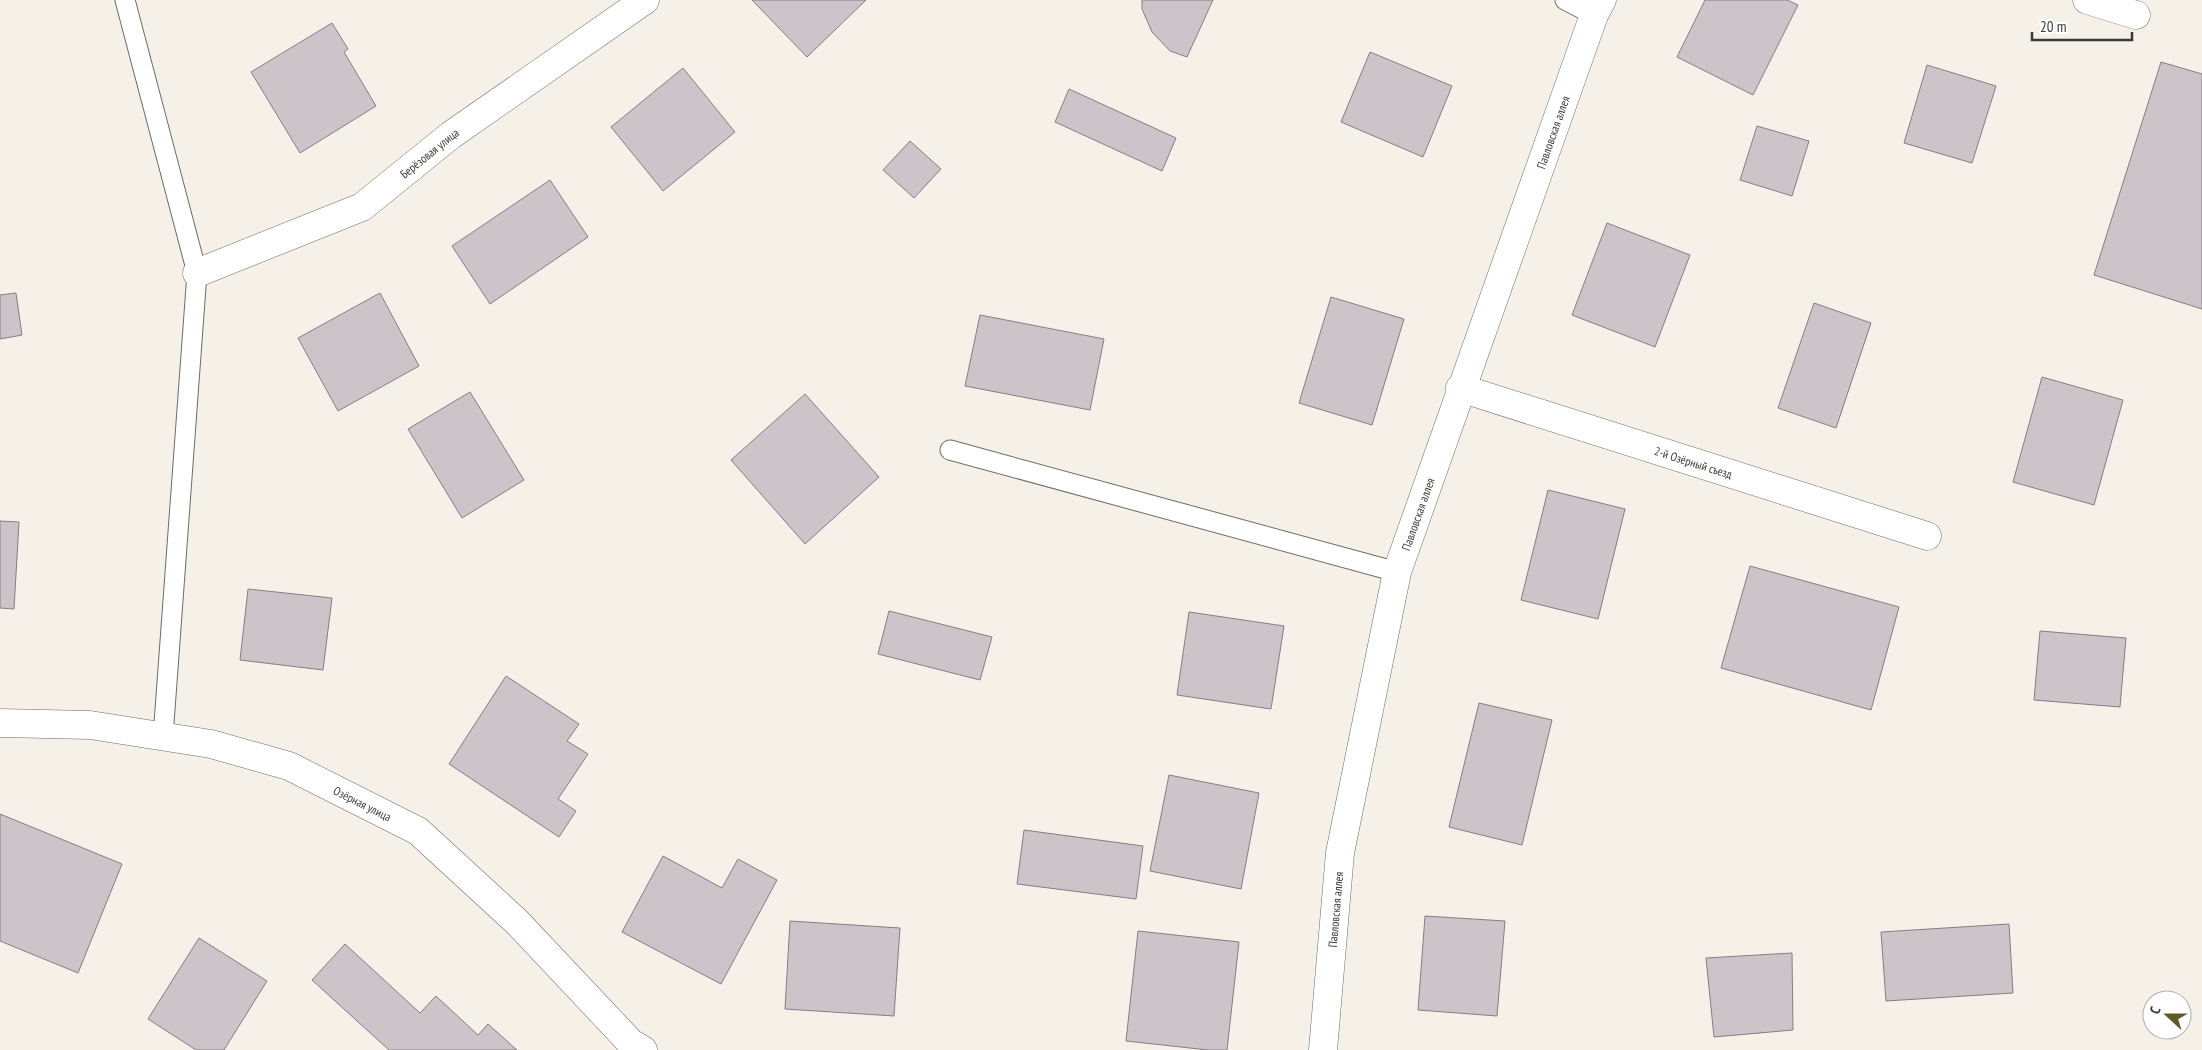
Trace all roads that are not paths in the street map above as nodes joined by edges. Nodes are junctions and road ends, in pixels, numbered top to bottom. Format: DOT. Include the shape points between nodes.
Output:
graph roads {
  1 [pos="125,0"];
  2 [pos="645,0"];
  3 [pos="1565,0"];
  4 [pos="2087,0"];
  5 [pos="1598,8"];
  6 [pos="2136,15"];
  7 [pos="197,273"];
  8 [pos="1460,388"];
  9 [pos="950,450"];
  10 [pos="1927,536"];
  11 [pos="1397,572"];
  12 [pos="0,723"];
  13 [pos="163,736"];
  14 [pos="642,1050"];
  15 [pos="1323,1050"];
  1 -- 7 [label="lane"];
  2 -- 7 [label="street, Берёзовая улица" via="451,135 362,207"];
  3 -- 5 [label="lane"];
  4 -- 6 [label="street"];
  5 -- 8 [label="street, Павловская аллея"];
  7 -- 13 [label="lane"];
  8 -- 10 [label="street, 2-й Озёрный съезд"];
  8 -- 11 [label="street, Павловская аллея"];
  9 -- 11 [label="lane"];
  11 -- 15 [label="street, Павловская аллея" via="1340,853"];
  12 -- 13 [label="street, Озёрная улица" via="90,725"];
  13 -- 14 [label="street, Озёрная улица" via="211,744 290,766 418,831 517,922 631,1043"];
}
